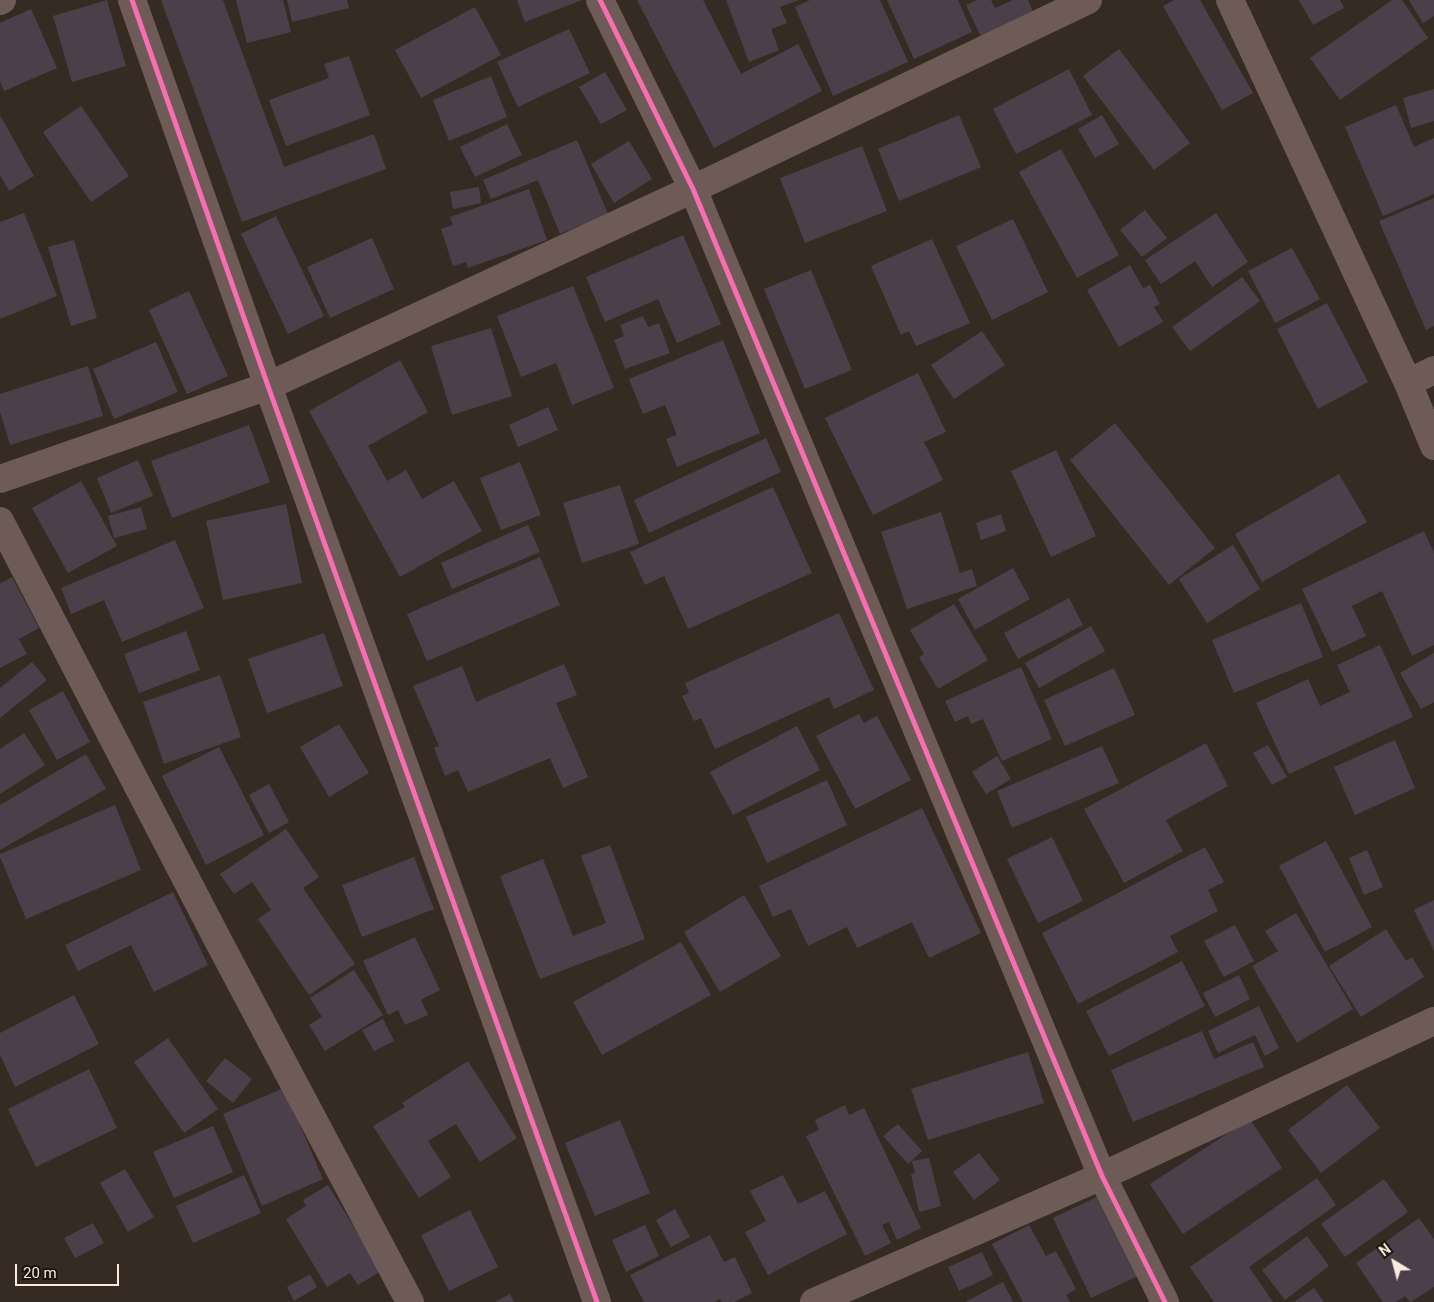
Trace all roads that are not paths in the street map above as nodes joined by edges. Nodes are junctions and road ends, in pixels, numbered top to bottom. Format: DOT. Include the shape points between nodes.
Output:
graph roads {
  1 [pos="132,0"];
  2 [pos="600,0"];
  3 [pos="1088,0"];
  4 [pos="1230,0"];
  5 [pos="693,189"];
  6 [pos="1434,370"];
  7 [pos="1408,383"];
  8 [pos="268,386"];
  9 [pos="1434,446"];
  10 [pos="0,479"];
  11 [pos="0,521"];
  12 [pos="1434,1021"];
  13 [pos="1102,1176"];
  14 [pos="410,1302"];
  15 [pos="597,1302"];
  16 [pos="814,1302"];
  17 [pos="1165,1302"];
  1 -- 8 [label="street"];
  2 -- 5 [label="street"];
  3 -- 5 [label="street"];
  4 -- 7 [label="street"];
  5 -- 8 [label="street"];
  5 -- 13 [label="street"];
  6 -- 7 [label="street"];
  7 -- 9 [label="street"];
  8 -- 10 [label="street"];
  8 -- 15 [label="street"];
  11 -- 14 [label="street"];
  12 -- 13 [label="street"];
  13 -- 16 [label="street"];
  13 -- 17 [label="street"];
}
